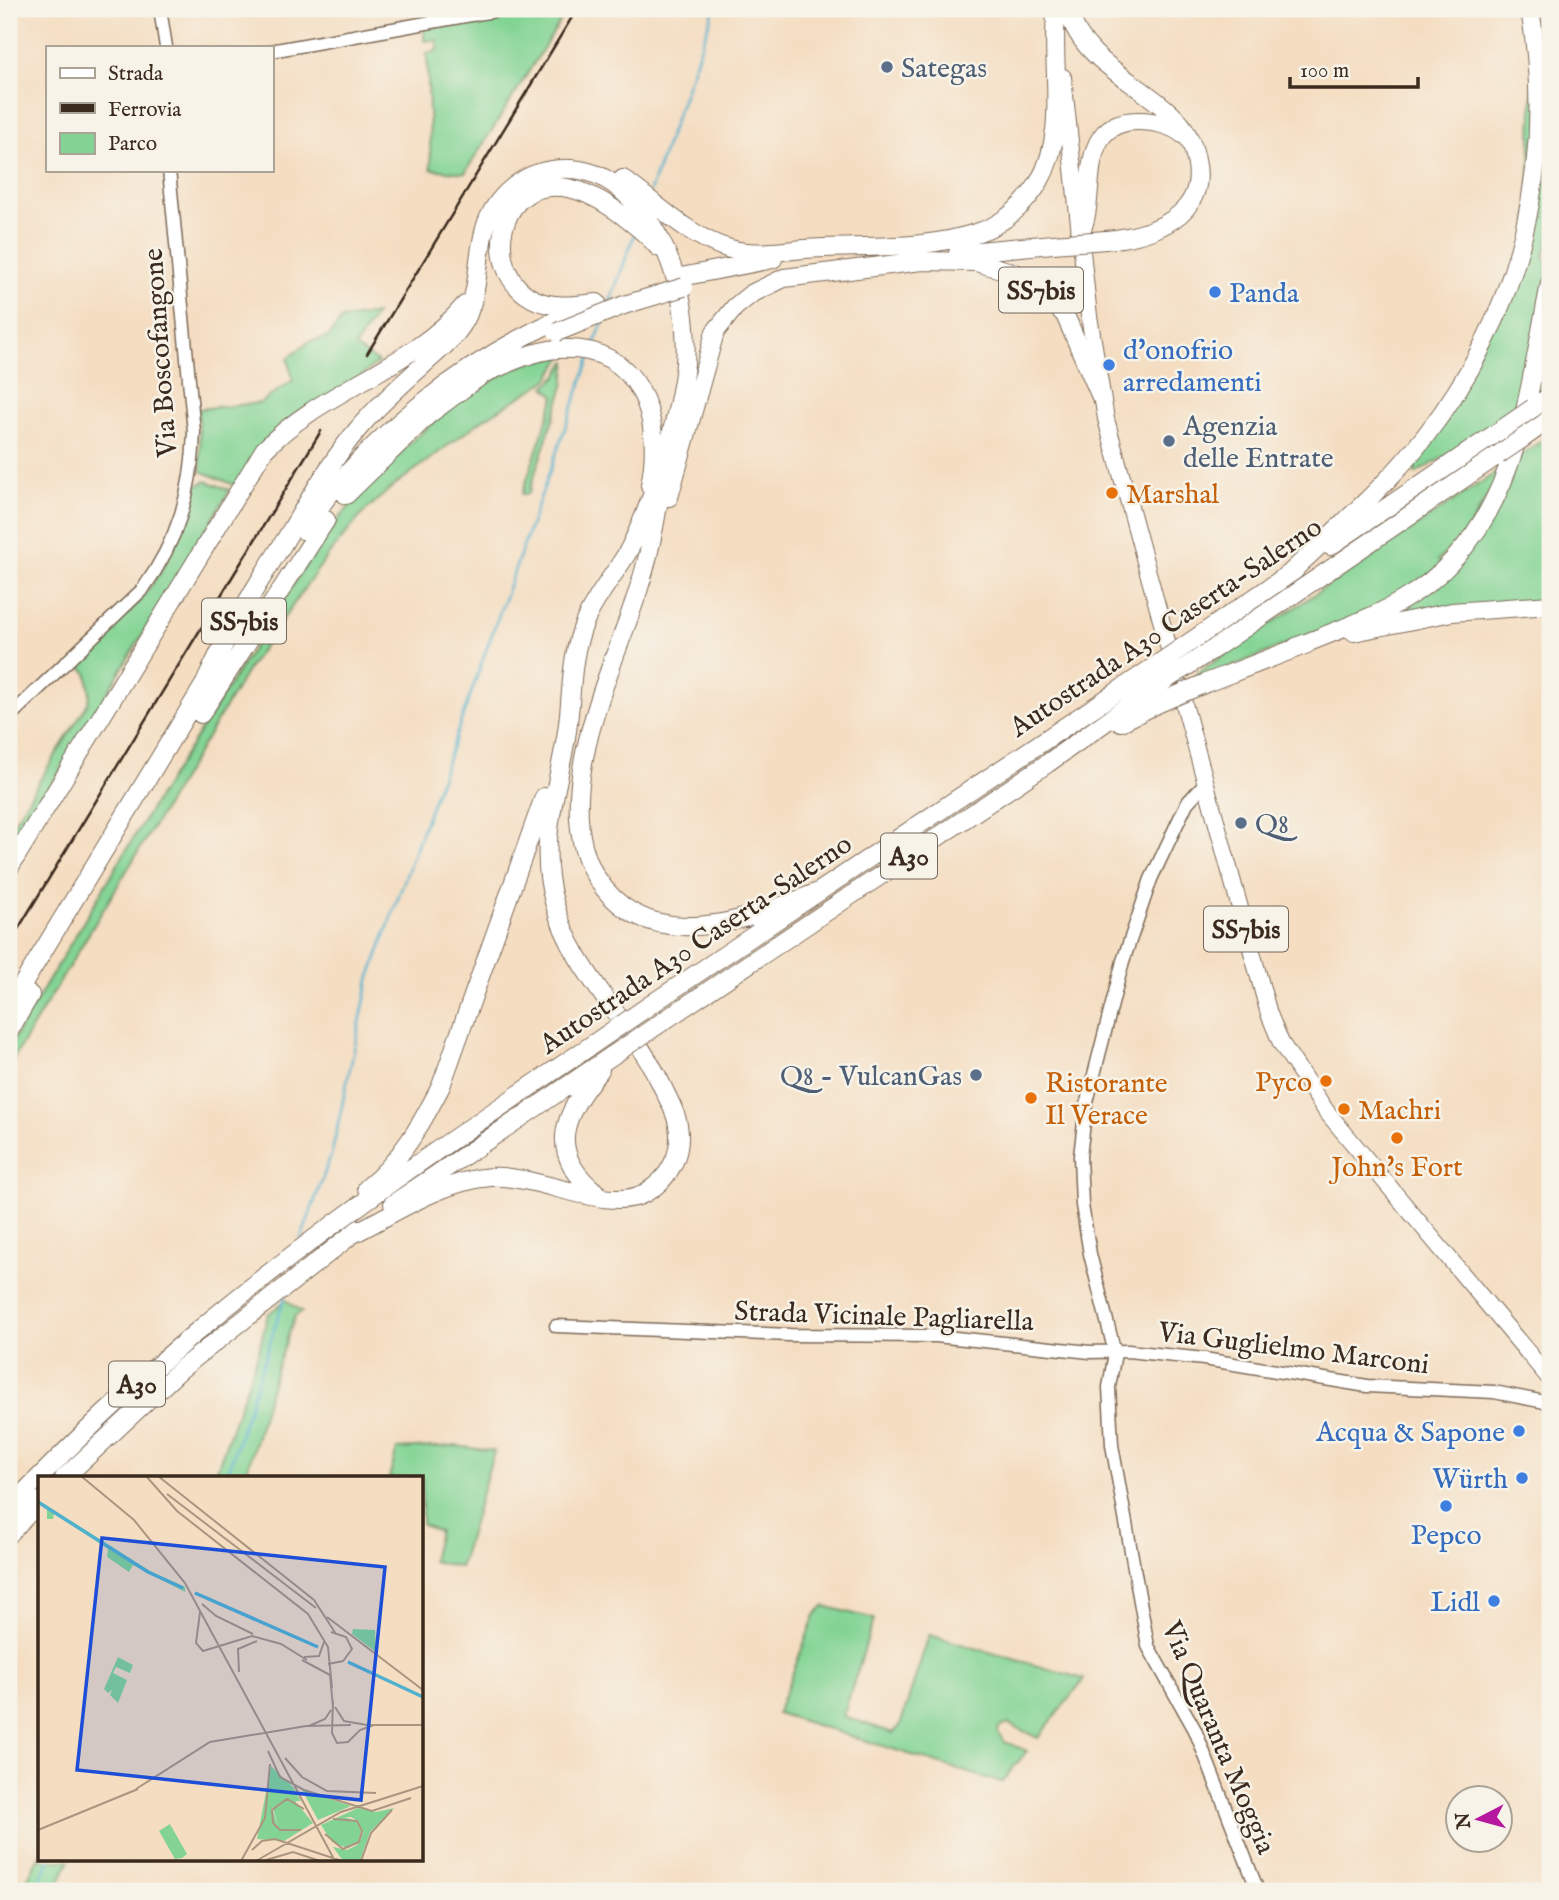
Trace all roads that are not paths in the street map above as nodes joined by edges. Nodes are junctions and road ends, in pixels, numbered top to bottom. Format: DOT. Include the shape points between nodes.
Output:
graph roads {
  1 [pos="160,9"];
  2 [pos="504,9"];
  3 [pos="1530,9"];
  4 [pos="1060,11"];
  5 [pos="166,46"];
  6 [pos="273,51"];
  7 [pos="1187,137"];
  8 [pos="169,172"];
  9 [pos="648,217"];
  10 [pos="1080,233"];
  11 [pos="835,249"];
  12 [pos="962,253"];
  13 [pos="922,261"];
  14 [pos="749,265"];
  15 [pos="839,269"];
  16 [pos="679,278"];
  17 [pos="475,281"];
  18 [pos="1550,284"];
  19 [pos="563,326"];
  20 [pos="1550,396"];
  21 [pos="1101,397"];
  22 [pos="1550,419"];
  23 [pos="648,527"];
  24 [pos="1288,575"];
  25 [pos="1550,605"];
  26 [pos="1296,647"];
  27 [pos="206,681"];
  28 [pos="1149,691"];
  29 [pos="9,717"];
  30 [pos="592,727"];
  31 [pos="562,755"];
  32 [pos="1206,782"];
  33 [pos="555,794"];
  34 [pos="9,868"];
  35 [pos="818,892"];
  36 [pos="9,1007"];
  37 [pos="9,1031"];
  38 [pos="613,1055"];
  39 [pos="604,1199"];
  40 [pos="331,1222"];
  41 [pos="351,1235"];
  42 [pos="555,1326"];
  43 [pos="1115,1353"];
  44 [pos="1550,1379"];
  45 [pos="1550,1403"];
  46 [pos="41,1476"];
  47 [pos="66,1476"];
  48 [pos="38,1479"];
  49 [pos="38,1504"];
  50 [pos="9,1508"];
  51 [pos="9,1534"];
  52 [pos="1258,1891"];
  1 -- 5 [label="street"];
  2 -- 6 [label="street"];
  3 -- 24 [label="highway" via="1539,90 1537,174 1522,244 1500,306 1466,376 1425,437"];
  4 -- 7 [label="highway, SS7bis" via="1094,55 1162,106"];
  4 -- 10 [label="main road, SS7bis"];
  4 -- 11 [label="highway, SS7bis" via="1053,49 1055,138 1046,169 1023,204 993,226 962,237"];
  7 -- 10 [label="highway, SS7bis" via="1166,126 1135,121 1120,124 1102,138 1090,167 1085,224"];
  7 -- 12 [label="highway, SS7bis, bridge" via="1198,170 1195,195 1187,209 1155,229 1106,240"];
  8 -- 29 [label="street, Via Boscofangone" via="194,432 182,519 143,589"];
  9 -- 11 [label="highway" via="733,250"];
  9 -- 16 [label="highway"];
  9 -- 17 [label="highway" via="621,184 602,177 563,168 529,176 498,203 483,229"];
  9 -- 19 [label="highway" via="557,185 544,187 515,204 503,225 502,254 512,278 533,298 554,306"];
  10 -- 21 [label="main road, SS7bis"];
  11 -- 14 [label="highway, SS7bis"];
  12 -- 13 [label="highway, SS7bis"];
  12 -- 14 [label="highway, SS7bis"];
  13 -- 15 [label="highway, SS7bis"];
  13 -- 21 [label="highway, SS7bis" via="995,266 1034,284 1065,315"];
  14 -- 16 [label="highway, SS7bis"];
  15 -- 16 [label="highway, SS7bis"];
  15 -- 23 [label="highway" via="767,284 724,319 708,349 679,466"];
  16 -- 19 [label="highway, SS7bis, bridge" via="624,305"];
  16 -- 19 [label="highway, SS7bis" via="597,303"];
  16 -- 23 [label="highway" via="685,358"];
  17 -- 27 [label="highway" via="468,312 457,333 372,413 341,451 242,608"];
  17 -- 34 [label="highway" via="468,301 442,329 288,428 264,450"];
  18 -- 26 [label="highway" via="1512,459 1499,495 1476,535 1444,570 1403,600"];
  19 -- 23 [label="highway" via="588,352 614,363 642,391 654,427"];
  19 -- 27 [label="highway, SS7bis" via="518,340 457,377 361,460 306,526"];
  19 -- 37 [label="highway, SS7bis" via="481,375 393,446 316,532 179,748"];
  20 -- 24 [label="highway, Autostrada A30 Caserta-Salerno / A30, bridge"];
  21 -- 32 [label="main road, SS7bis"];
  22 -- 28 [label="highway, Autostrada A30 Caserta-Salerno / A30, bridge"];
  23 -- 30 [label="highway"];
  23 -- 31 [label="highway" via="587,617 572,660"];
  24 -- 28 [label="highway, Autostrada A30 Caserta-Salerno / A30, bridge" via="1202,634"];
  25 -- 26 [label="highway" via="1452,612"];
  26 -- 28 [label="highway, bridge" via="1206,683"];
  27 -- 36 [label="highway, SS7bis"];
  28 -- 35 [label="highway, Autostrada A30 Caserta-Salerno / A30"];
  28 -- 38 [label="highway, Autostrada A30 Caserta-Salerno / A30, bridge"];
  30 -- 33 [label="highway"];
  30 -- 35 [label="highway" via="580,772 578,806 584,847 595,875 624,907 645,919 695,926 757,916"];
  31 -- 33 [label="highway"];
  31 -- 40 [label="highway" via="442,1086 400,1155"];
  32 -- 43 [label="street" via="1187,803 1151,879 1123,961 1086,1106 1080,1156 1082,1205"];
  32 -- 44 [label="main road, SS7bis" via="1269,1014 1281,1043 1326,1111"];
  33 -- 39 [label="highway" via="547,855 563,930 647,1057 678,1124 678,1150 667,1175 631,1199"];
  35 -- 40 [label="highway, Autostrada A30 Caserta-Salerno / A30, bridge"];
  38 -- 39 [label="highway" via="576,1100 565,1128 574,1172"];
  38 -- 41 [label="highway, Autostrada A30 Caserta-Salerno / A30"];
  39 -- 41 [label="highway" via="534,1180 482,1178 435,1192"];
  40 -- 46 [label="highway, A30" via="107,1410"];
  41 -- 47 [label="highway, Autostrada A30 Caserta-Salerno / A30" via="243,1318"];
  42 -- 43 [label="street, Strada Vicinale Pagliarella" via="936,1336"];
  43 -- 45 [label="street, Via Guglielmo Marconi" via="1204,1359 1367,1386 1494,1392"];
  43 -- 52 [label="street, Via Quaranta Moggia" via="1110,1387 1112,1445 1148,1646 1195,1730"];
  48 -- 50 [label="highway, A30"];
  49 -- 51 [label="highway"];
}
